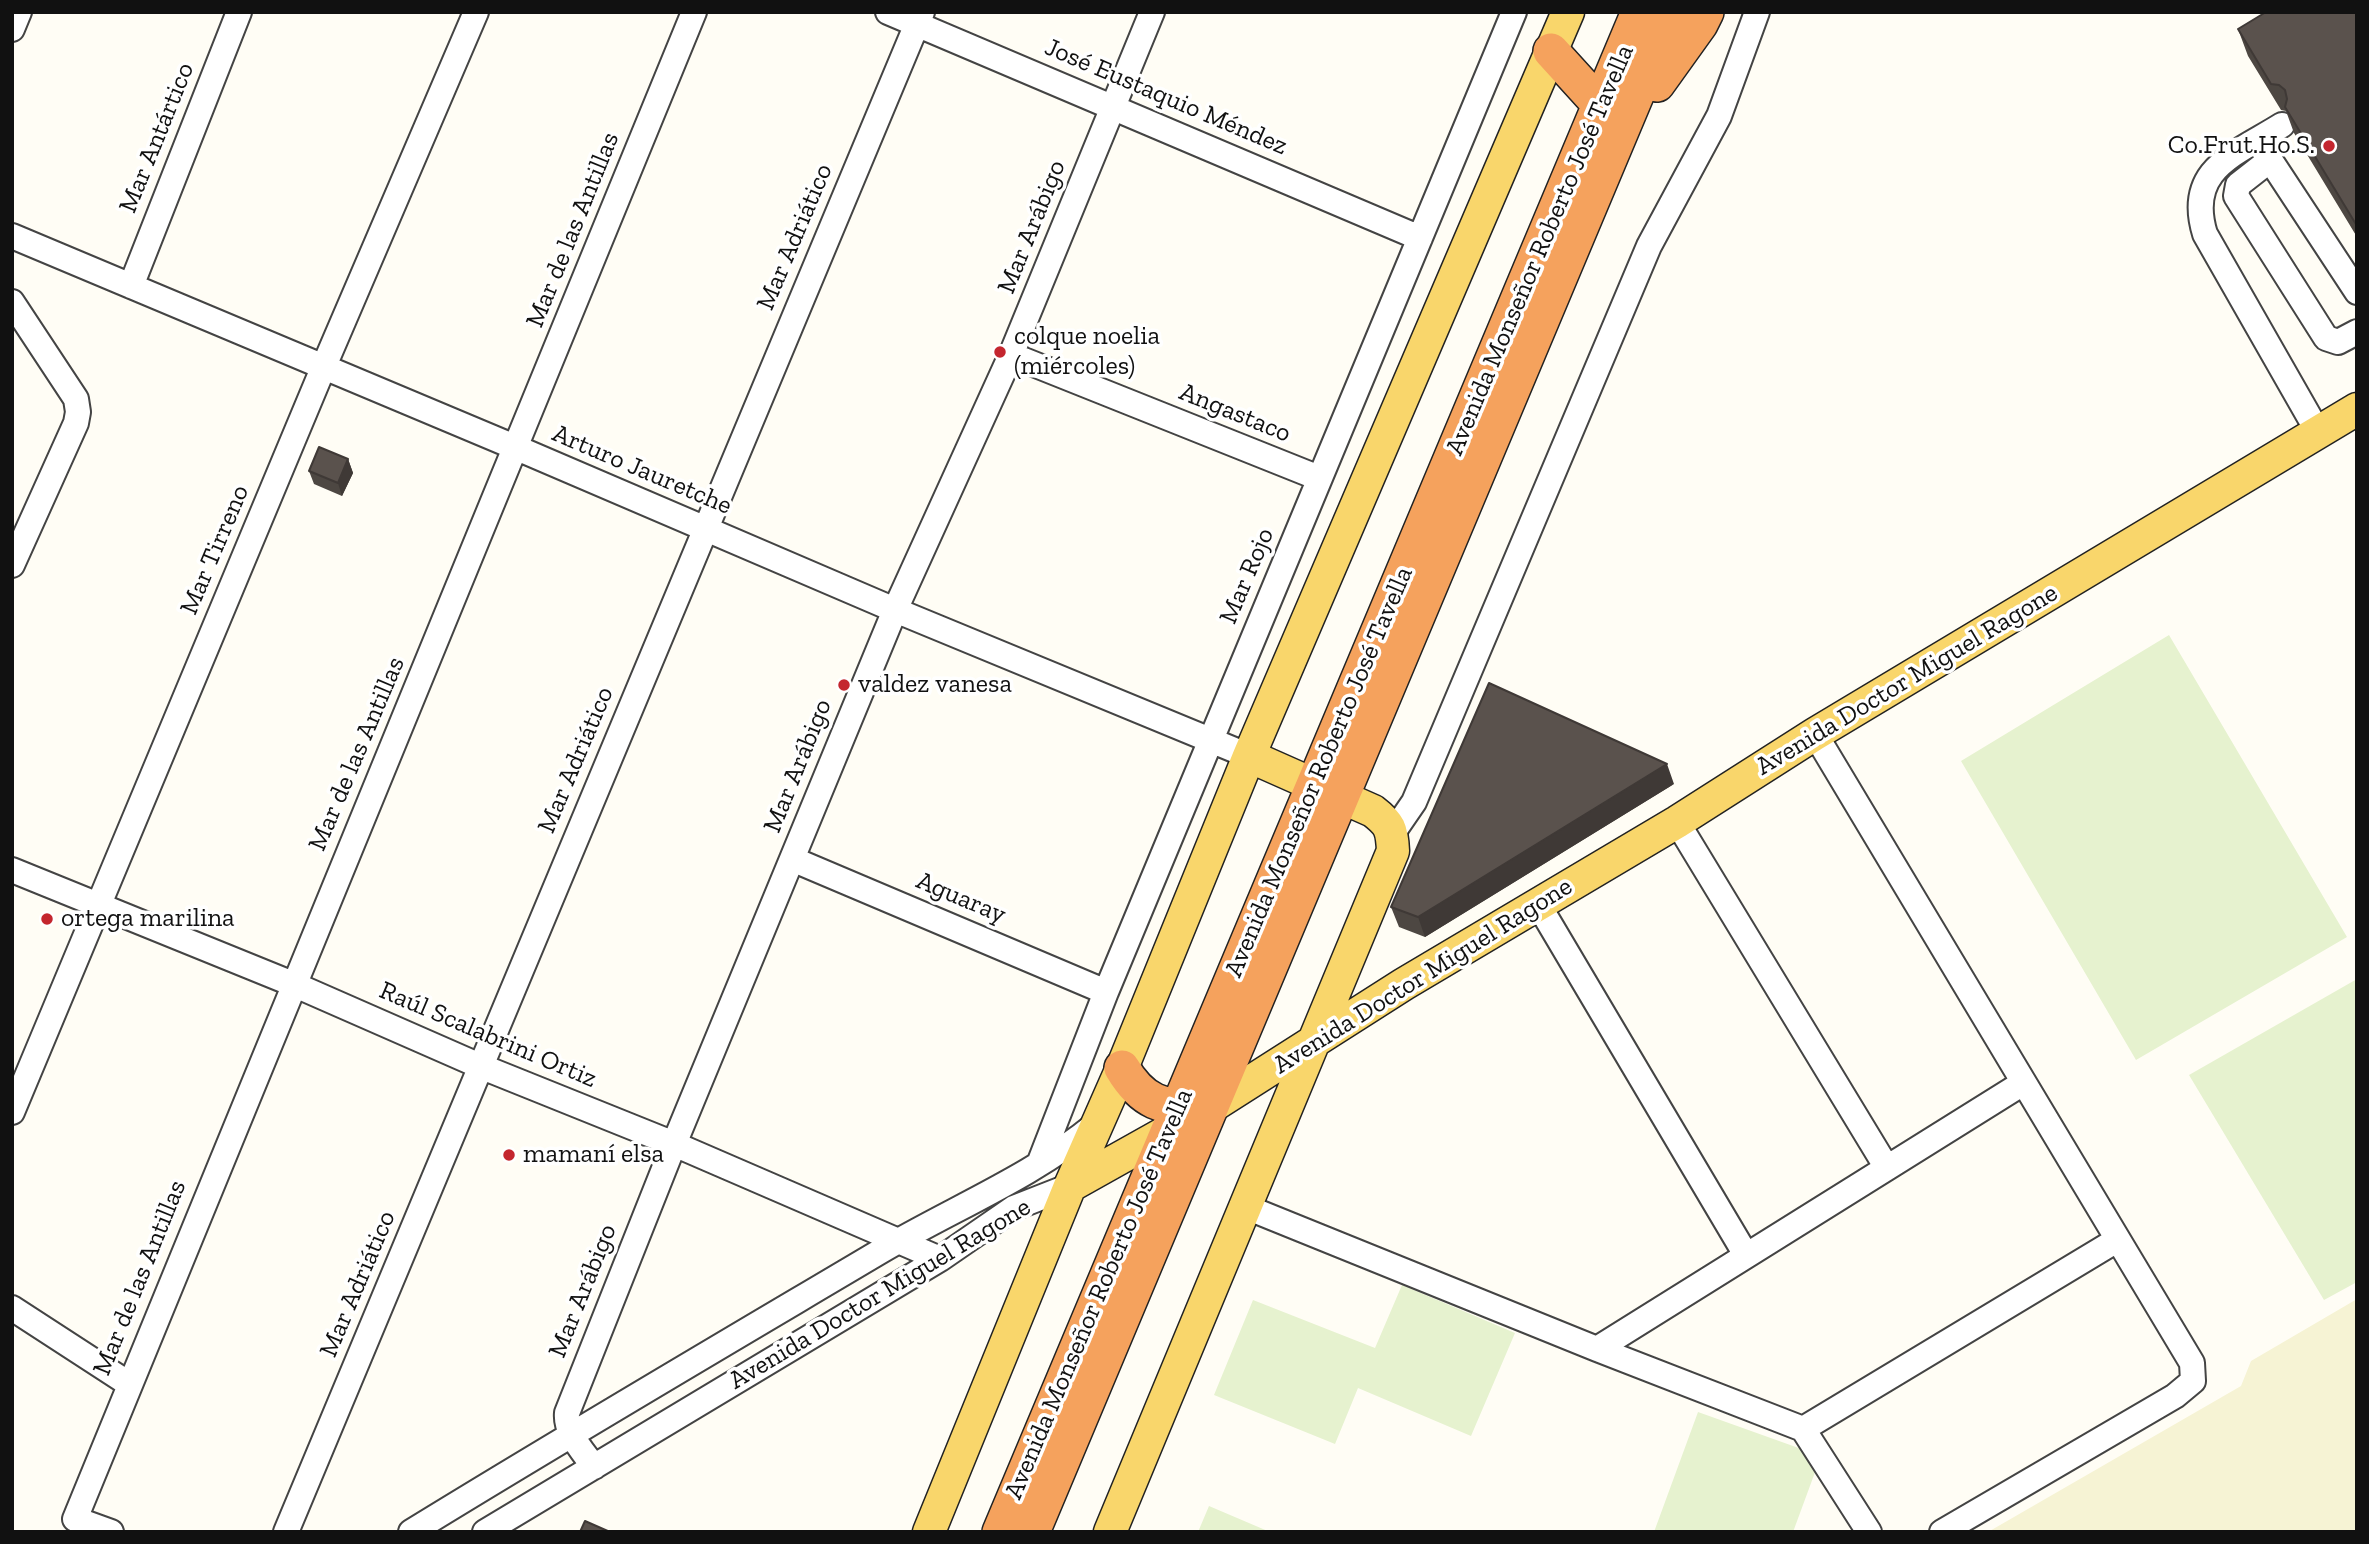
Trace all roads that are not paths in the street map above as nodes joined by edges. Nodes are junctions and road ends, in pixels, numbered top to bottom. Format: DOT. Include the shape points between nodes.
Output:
graph roads {
  1 [pos="19,12"];
  2 [pos="239,12"];
  3 [pos="475,12"];
  4 [pos="694,12"];
  5 [pos="888,12"];
  6 [pos="1152,12"];
  7 [pos="1514,12"];
  8 [pos="1568,12"];
  9 [pos="1639,12"];
  10 [pos="1671,12"];
  11 [pos="1706,12"];
  12 [pos="1757,12"];
  13 [pos="919,18"];
  14 [pos="12,29"];
  15 [pos="1551,51"];
  16 [pos="1114,106"];
  17 [pos="1612,118"];
  18 [pos="2282,125"];
  19 [pos="2264,150"];
  20 [pos="12,236"];
  21 [pos="1420,238"];
  22 [pos="131,286"];
  23 [pos="2357,292"];
  24 [pos="12,302"];
  25 [pos="2357,332"];
  26 [pos="1012,355"];
  27 [pos="324,366"];
  28 [pos="2357,409"];
  29 [pos="2318,432"];
  30 [pos="517,448"];
  31 [pos="1320,478"];
  32 [pos="705,529"];
  33 [pos="12,565"];
  34 [pos="895,610"];
  35 [pos="1815,734"];
  36 [pos="1211,740"];
  37 [pos="1249,756"];
  38 [pos="1329,790"];
  39 [pos="1677,822"];
  40 [pos="1392,834"];
  41 [pos="792,859"];
  42 [pos="12,870"];
  43 [pos="1538,904"];
  44 [pos="97,906"];
  45 [pos="1351,955"];
  46 [pos="293,984"];
  47 [pos="1404,984"];
  48 [pos="1106,992"];
  49 [pos="1314,1043"];
  50 [pos="480,1066"];
  51 [pos="1122,1068"];
  52 [pos="2023,1083"];
  53 [pos="12,1112"];
  54 [pos="1185,1116"];
  55 [pos="1096,1124"];
  56 [pos="674,1144"];
  57 [pos="1039,1164"];
  58 [pos="1887,1168"];
  59 [pos="1070,1186"];
  60 [pos="1246,1207"];
  61 [pos="2117,1240"];
  62 [pos="899,1241"];
  63 [pos="1746,1255"];
  64 [pos="940,1259"];
  65 [pos="12,1308"];
  66 [pos="1597,1349"];
  67 [pos="129,1384"];
  68 [pos="1804,1429"];
  69 [pos="571,1434"];
  70 [pos="594,1467"];
  71 [pos="111,1532"];
  72 [pos="286,1532"];
  73 [pos="411,1532"];
  74 [pos="485,1532"];
  75 [pos="929,1532"];
  76 [pos="1000,1532"];
  77 [pos="1032,1532"];
  78 [pos="1110,1532"];
  79 [pos="1869,1532"];
  80 [pos="1942,1532"];
  1 -- 14 [label="street"];
  2 -- 22 [label="street, Mar Antártico"];
  3 -- 27 [label="street, Mar Tirreno"];
  4 -- 30 [label="street, Mar de las Antillas"];
  5 -- 13 [label="street, José Eustaquio Méndez"];
  6 -- 16 [label="street, Mar Arábigo"];
  7 -- 21 [label="street, Mar Rojo"];
  8 -- 15 [label="main road"];
  9 -- 17 [label="highway, Avenida Monseñor Roberto José Tavella"];
  10 -- 17 [label="highway, Avenida Monseñor Roberto José Tavella"];
  11 -- 17 [label="highway"];
  12 -- 40 [label="street" via="1718,116 1649,246 1414,802"];
  13 -- 16 [label="street, José Eustaquio Méndez"];
  13 -- 32 [label="street, Mar Adriático"];
  15 -- 17 [label="highway"];
  15 -- 37 [label="main road"];
  16 -- 21 [label="street, José Eustaquio Méndez"];
  16 -- 26 [label="street, Mar Arábigo"];
  17 -- 38 [label="highway, Avenida Monseñor Roberto José Tavella"];
  18 -- 19 [label="street"];
  19 -- 23 [label="street"];
  19 -- 25 [label="street" via="2238,185 2236,196 2326,338 2338,342"];
  19 -- 29 [label="street" via="2217,166 2199,198 2200,216 2205,234"];
  20 -- 22 [label="street, Arturo Jauretche"];
  21 -- 31 [label="street, Mar Rojo"];
  22 -- 27 [label="street, Arturo Jauretche"];
  24 -- 33 [label="street" via="76,399 78,412"];
  26 -- 31 [label="street, Angastaco"];
  26 -- 34 [label="street, Mar Arábigo"];
  27 -- 30 [label="street, Arturo Jauretche"];
  27 -- 44 [label="street, Mar Tirreno"];
  28 -- 29 [label="main road, Avenida Doctor Miguel Ragone"];
  29 -- 35 [label="main road, Avenida Doctor Miguel Ragone"];
  30 -- 32 [label="street, Arturo Jauretche"];
  30 -- 46 [label="street, Mar de las Antillas"];
  31 -- 36 [label="street, Mar Rojo"];
  32 -- 34 [label="street, Arturo Jauretche"];
  32 -- 50 [label="street, Mar Adriático"];
  34 -- 36 [label="street, Arturo Jauretche"];
  34 -- 41 [label="street, Mar Arábigo"];
  35 -- 39 [label="main road, Avenida Doctor Miguel Ragone"];
  35 -- 52 [label="street"];
  36 -- 37 [label="street, Arturo Jauretche"];
  36 -- 48 [label="street, Mar Rojo"];
  37 -- 38 [label="main road"];
  37 -- 51 [label="main road"];
  38 -- 40 [label="main road" via="1373,811 1386,821"];
  38 -- 54 [label="highway, Avenida Monseñor Roberto José Tavella"];
  39 -- 43 [label="main road, Avenida Doctor Miguel Ragone"];
  39 -- 58 [label="street"];
  40 -- 45 [label="main road" via="1392,851"];
  41 -- 48 [label="street, Aguaray"];
  41 -- 56 [label="street, Mar Arábigo"];
  42 -- 44 [label="street, Raúl Scalabrini Ortiz"];
  43 -- 47 [label="main road, Avenida Doctor Miguel Ragone"];
  43 -- 63 [label="street"];
  44 -- 46 [label="street, Raúl Scalabrini Ortiz"];
  44 -- 53 [label="street, Mar Tirreno"];
  45 -- 47 [label="main road" via="1366,978 1377,985"];
  45 -- 49 [label="main road"];
  46 -- 50 [label="street, Raúl Scalabrini Ortiz"];
  46 -- 67 [label="street, Mar de las Antillas"];
  47 -- 49 [label="main road, Avenida Doctor Miguel Ragone"];
  48 -- 57 [label="street, Mar Rojo"];
  49 -- 54 [label="main road, Avenida Doctor Miguel Ragone"];
  49 -- 60 [label="main road"];
  50 -- 56 [label="street, Raúl Scalabrini Ortiz"];
  50 -- 72 [label="street, Mar Adriático"];
  51 -- 54 [label="highway" via="1143,1095"];
  51 -- 55 [label="main road"];
  52 -- 58 [label="street"];
  52 -- 61 [label="street"];
  54 -- 59 [label="main road, Avenida Doctor Miguel Ragone"];
  54 -- 76 [label="highway, Avenida Monseñor Roberto José Tavella"];
  54 -- 77 [label="highway, Avenida Monseñor Roberto José Tavella"];
  55 -- 57 [label="street, Avenida Doctor Miguel Ragone"];
  55 -- 59 [label="main road"];
  56 -- 62 [label="street, Raúl Scalabrini Ortiz"];
  56 -- 69 [label="street, Mar Arábigo" via="566,1413"];
  57 -- 62 [label="street, Avenida Doctor Miguel Ragone"];
  58 -- 63 [label="street"];
  59 -- 64 [label="street, Avenida Doctor Miguel Ragone" via="1014,1209"];
  59 -- 75 [label="main road"];
  60 -- 66 [label="street"];
  60 -- 78 [label="main road"];
  61 -- 68 [label="street"];
  61 -- 80 [label="street" via="2192,1363 2193,1381 2175,1396"];
  62 -- 64 [label="street, Raúl Scalabrini Ortiz"];
  62 -- 69 [label="street, Avenida Doctor Miguel Ragone"];
  63 -- 66 [label="street"];
  64 -- 70 [label="street, Avenida Doctor Miguel Ragone"];
  65 -- 67 [label="street"];
  66 -- 68 [label="street"];
  67 -- 71 [label="street, Mar de las Antillas" via="75,1519"];
  68 -- 79 [label="street"];
  69 -- 70 [label="street"];
  69 -- 73 [label="street, Avenida Doctor Miguel Ragone"];
  70 -- 74 [label="street, Avenida Doctor Miguel Ragone"];
}
